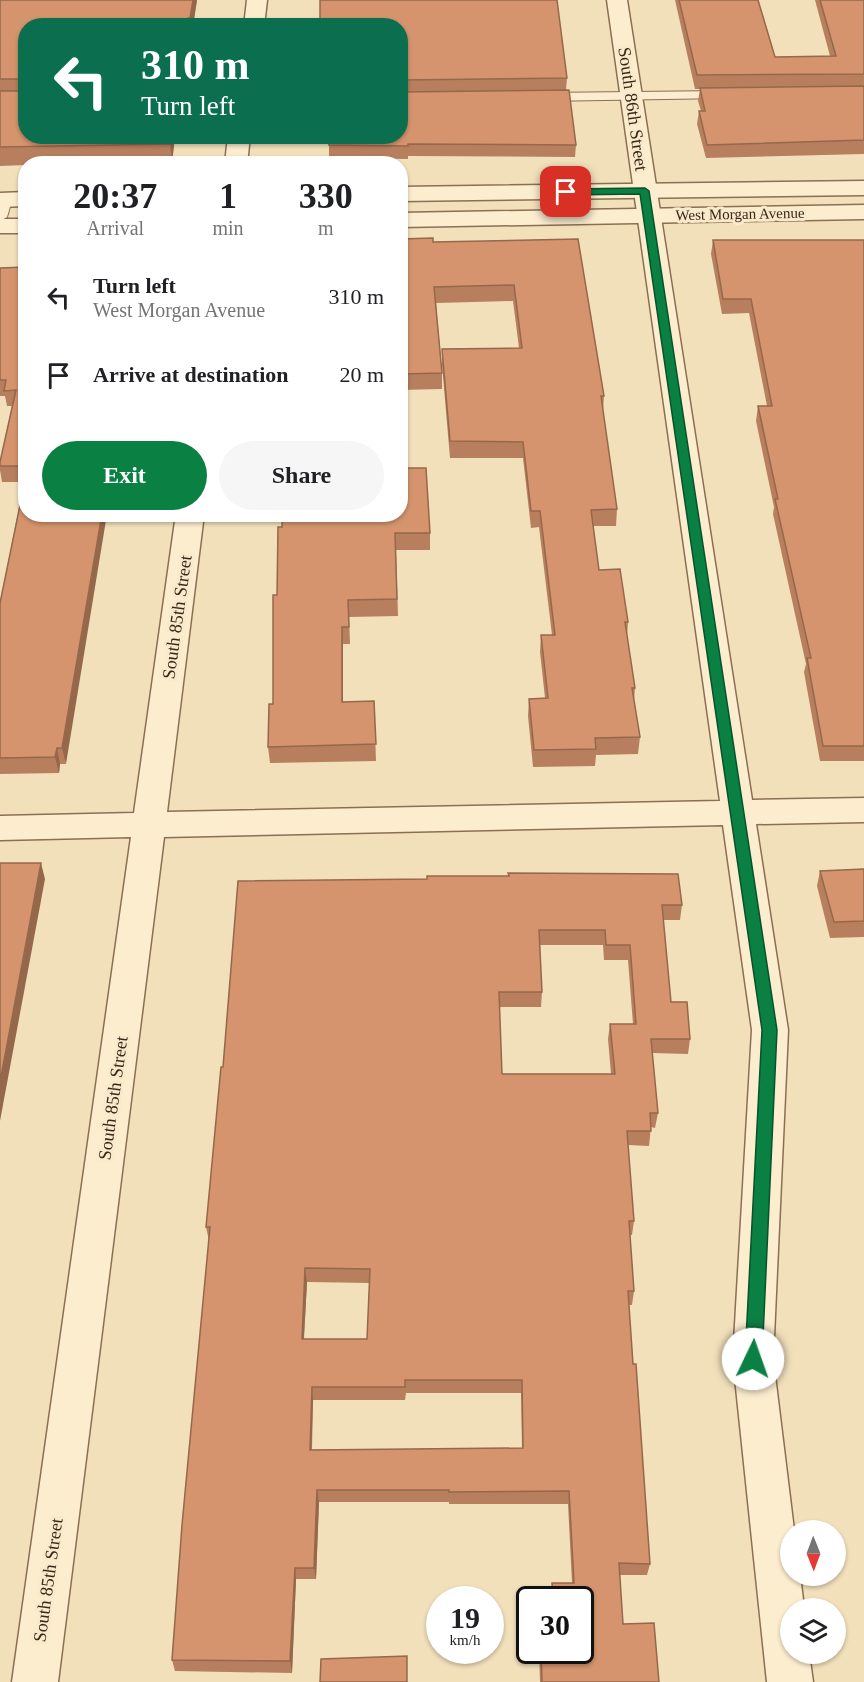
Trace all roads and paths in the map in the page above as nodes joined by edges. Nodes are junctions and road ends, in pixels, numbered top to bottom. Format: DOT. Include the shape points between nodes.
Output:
graph roads {
  1 [pos="257,0"];
  2 [pos="617,0"];
  3 [pos="255,18"];
  4 [pos="734,95"];
  5 [pos="630,96"];
  6 [pos="531,97"];
  7 [pos="864,188"];
  8 [pos="408,194"];
  9 [pos="646,203"];
  10 [pos="864,212"];
  11 [pos="408,219"];
  12 [pos="0,226"];
  13 [pos="18,226"];
  14 [pos="189,522"];
  15 [pos="864,810"];
  16 [pos="739,812"];
  17 [pos="149,826"];
  18 [pos="0,828"];
  19 [pos="35,1682"];
  20 [pos="790,1682"];
  1 -- 3 [label="street"];
  2 -- 5 [label="street, South 86th Street"];
  4 -- 5 [label="lane"];
  5 -- 6 [label="lane"];
  5 -- 9 [label="street, South 86th Street"];
  7 -- 9 [label="street, West Morgan Avenue"];
  8 -- 9 [label="street, West Morgan Avenue"];
  9 -- 10 [label="street, West Morgan Avenue"];
  9 -- 11 [label="street, West Morgan Avenue"];
  9 -- 16 [label="street, South 86th Street"];
  12 -- 13 [label="street"];
  14 -- 17 [label="street, South 85th Street"];
  15 -- 16 [label="street"];
  16 -- 17 [label="street"];
  16 -- 20 [label="street, South 86th Street" via="770,1030 753,1359"];
  17 -- 18 [label="street"];
  17 -- 19 [label="street, South 85th Street"];
}
